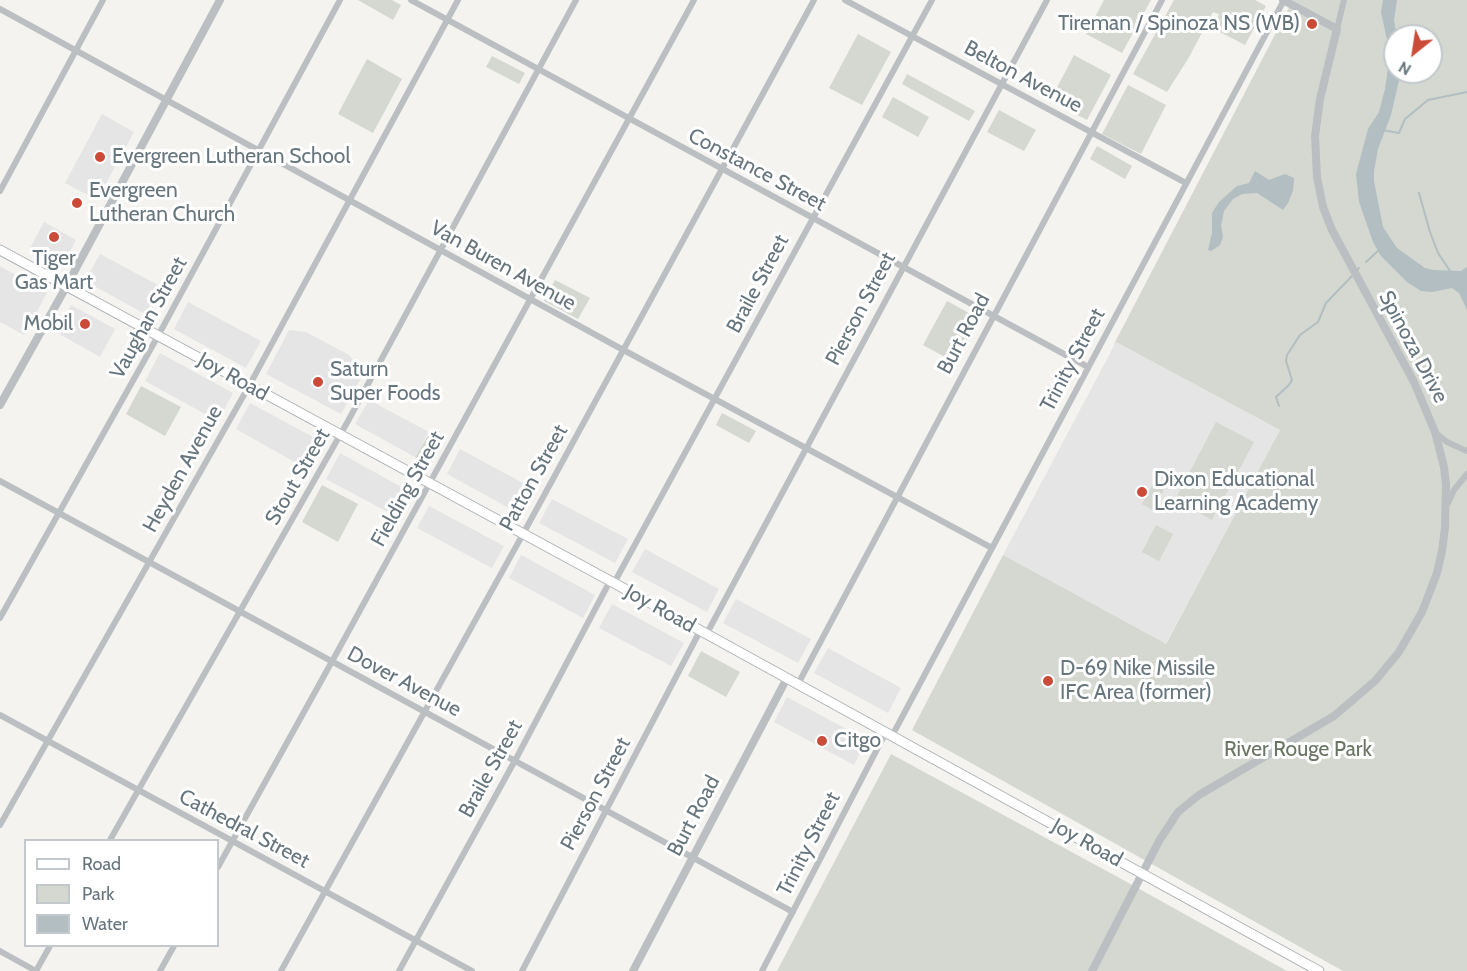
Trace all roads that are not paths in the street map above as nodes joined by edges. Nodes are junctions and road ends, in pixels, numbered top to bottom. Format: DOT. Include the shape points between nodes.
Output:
graph roads {
  1 [pos="103,0"];
  2 [pos="220,0"];
  3 [pos="340,0"];
  4 [pos="411,0"];
  5 [pos="458,0"];
  6 [pos="576,0"];
  7 [pos="694,0"];
  8 [pos="814,0"];
  9 [pos="845,0"];
  10 [pos="932,0"];
  11 [pos="1047,0"];
  12 [pos="1162,0"];
  13 [pos="1283,0"];
  14 [pos="1344,0"];
  15 [pos="0,9"];
  16 [pos="447,20"];
  17 [pos="1337,29"];
  18 [pos="912,36"];
  19 [pos="76,51"];
  20 [pos="538,70"];
  21 [pos="1002,84"];
  22 [pos="166,100"];
  23 [pos="628,119"];
  24 [pos="1092,133"];
  25 [pos="259,151"];
  26 [pos="721,170"];
  27 [pos="1186,183"];
  28 [pos="0,190"];
  29 [pos="350,200"];
  30 [pos="811,218"];
  31 [pos="0,250"];
  32 [pos="441,251"];
  33 [pos="902,267"];
  34 [pos="66,287"];
  35 [pos="530,299"];
  36 [pos="994,317"];
  37 [pos="158,336"];
  38 [pos="623,350"];
  39 [pos="1088,367"];
  40 [pos="249,386"];
  41 [pos="714,400"];
  42 [pos="0,405"];
  43 [pos="1435,432"];
  44 [pos="340,436"];
  45 [pos="806,449"];
  46 [pos="1467,451"];
  47 [pos="1467,474"];
  48 [pos="0,481"];
  49 [pos="430,484"];
  50 [pos="897,498"];
  51 [pos="1445,509"];
  52 [pos="59,514"];
  53 [pos="523,534"];
  54 [pos="992,548"];
  55 [pos="149,562"];
  56 [pos="612,582"];
  57 [pos="240,612"];
  58 [pos="0,618"];
  59 [pos="703,633"];
  60 [pos="332,661"];
  61 [pos="787,678"];
  62 [pos="798,684"];
  63 [pos="424,712"];
  64 [pos="0,715"];
  65 [pos="889,734"];
  66 [pos="48,741"];
  67 [pos="515,761"];
  68 [pos="139,791"];
  69 [pos="606,810"];
  70 [pos="0,825"];
  71 [pos="112,839"];
  72 [pos="232,841"];
  73 [pos="693,857"];
  74 [pos="219,865"];
  75 [pos="1143,873"];
  76 [pos="325,891"];
  77 [pos="793,912"];
  78 [pos="416,940"];
  79 [pos="49,947"];
  80 [pos="173,947"];
  81 [pos="0,951"];
  82 [pos="36,971"];
  83 [pos="160,971"];
  84 [pos="280,971"];
  85 [pos="399,971"];
  86 [pos="472,971"];
  87 [pos="522,971"];
  88 [pos="633,971"];
  89 [pos="762,971"];
  90 [pos="1092,971"];
  91 [pos="1319,971"];
  1 -- 19 [label="street"];
  2 -- 22 [label="street"];
  3 -- 25 [label="street, Vaughan Street"];
  4 -- 16 [label="street, Constance Street"];
  5 -- 16 [label="street, Heyden Avenue"];
  6 -- 20 [label="street, Stout Street"];
  7 -- 23 [label="street, Fielding Street"];
  8 -- 26 [label="street, Patton Street"];
  9 -- 18 [label="street, Belton Avenue"];
  10 -- 18 [label="street, Braile Street"];
  11 -- 21 [label="street, Pierson Street"];
  12 -- 24 [label="street, Burt Road"];
  13 -- 17 [label="street"];
  13 -- 27 [label="street, Trinity Street"];
  14 -- 17 [label="street, Spinoza Drive"];
  15 -- 19 [label="street, Van Buren Avenue"];
  16 -- 20 [label="street, Constance Street"];
  16 -- 29 [label="street, Heyden Avenue"];
  17 -- 43 [label="street, Spinoza Drive" via="1315,136 1323,207 1414,382"];
  18 -- 21 [label="street, Belton Avenue"];
  18 -- 30 [label="street, Braile Street"];
  19 -- 22 [label="street, Van Buren Avenue"];
  19 -- 28 [label="street"];
  20 -- 23 [label="street, Constance Street"];
  20 -- 32 [label="street, Stout Street"];
  21 -- 24 [label="street, Belton Avenue"];
  21 -- 33 [label="street, Pierson Street"];
  22 -- 25 [label="street, Van Buren Avenue"];
  22 -- 34 [label="street"];
  23 -- 26 [label="street, Constance Street"];
  23 -- 35 [label="street, Fielding Street"];
  24 -- 27 [label="street, Belton Avenue"];
  24 -- 36 [label="street, Burt Road"];
  25 -- 29 [label="street, Van Buren Avenue"];
  25 -- 37 [label="street, Vaughan Street"];
  26 -- 30 [label="street, Constance Street"];
  26 -- 38 [label="street, Patton Street"];
  27 -- 39 [label="street, Trinity Street"];
  29 -- 32 [label="street, Van Buren Avenue"];
  29 -- 40 [label="street, Heyden Avenue"];
  30 -- 33 [label="street, Constance Street"];
  30 -- 41 [label="street, Braile Street"];
  31 -- 34 [label="main road, Joy Road"];
  32 -- 35 [label="street, Van Buren Avenue"];
  32 -- 44 [label="street, Stout Street"];
  33 -- 36 [label="street, Constance Street"];
  33 -- 45 [label="street, Pierson Street"];
  34 -- 37 [label="main road, Joy Road"];
  34 -- 42 [label="street"];
  35 -- 38 [label="street, Van Buren Avenue"];
  35 -- 49 [label="street, Fielding Street"];
  36 -- 39 [label="street, Constance Street"];
  36 -- 50 [label="street, Burt Road"];
  37 -- 40 [label="main road, Joy Road"];
  37 -- 52 [label="street, Vaughan Street"];
  38 -- 41 [label="street, Van Buren Avenue"];
  38 -- 53 [label="street, Patton Street"];
  39 -- 54 [label="street, Trinity Street"];
  40 -- 44 [label="main road, Joy Road"];
  40 -- 55 [label="street, Heyden Avenue"];
  41 -- 45 [label="street, Van Buren Avenue"];
  41 -- 56 [label="street, Braile Street"];
  43 -- 46 [label="street"];
  43 -- 51 [label="street, Spinoza Drive" via="1444,467"];
  44 -- 49 [label="main road, Joy Road"];
  44 -- 57 [label="street, Stout Street"];
  45 -- 50 [label="street, Van Buren Avenue"];
  45 -- 59 [label="street, Pierson Street"];
  47 -- 51 [label="street"];
  48 -- 52 [label="street, Dover Avenue"];
  49 -- 53 [label="main road, Joy Road"];
  49 -- 60 [label="street, Fielding Street"];
  50 -- 54 [label="street, Van Buren Avenue"];
  50 -- 62 [label="street, Burt Road"];
  51 -- 75 [label="street, Spinoza Drive" via="1442,551 1430,595 1412,633 1388,668 1334,716 1186,805 1168,826"];
  52 -- 55 [label="street, Dover Avenue"];
  52 -- 58 [label="street, Vaughan Street"];
  53 -- 56 [label="main road, Joy Road"];
  53 -- 63 [label="street, Patton Street"];
  54 -- 65 [label="street, Trinity Street"];
  55 -- 57 [label="street, Dover Avenue"];
  55 -- 66 [label="street, Heyden Avenue"];
  56 -- 59 [label="main road, Joy Road"];
  56 -- 67 [label="street, Braile Street"];
  57 -- 60 [label="street, Dover Avenue"];
  57 -- 68 [label="street, Stout Street"];
  59 -- 61 [label="main road, Joy Road"];
  59 -- 69 [label="street, Pierson Street"];
  60 -- 63 [label="street, Dover Avenue"];
  60 -- 72 [label="street, Fielding Street"];
  61 -- 62 [label="main road, Joy Road"];
  61 -- 73 [label="street, Burt Road"];
  62 -- 65 [label="main road, Joy Road"];
  63 -- 67 [label="street, Dover Avenue"];
  63 -- 76 [label="street, Patton Street"];
  64 -- 66 [label="street, Cathedral Street"];
  65 -- 75 [label="main road, Joy Road"];
  65 -- 77 [label="street, Trinity Street"];
  66 -- 68 [label="street, Cathedral Street"];
  66 -- 70 [label="street, Heyden Avenue"];
  67 -- 69 [label="street, Dover Avenue"];
  67 -- 78 [label="street, Braile Street"];
  68 -- 71 [label="street, Stout Street"];
  68 -- 72 [label="street, Cathedral Street"];
  69 -- 73 [label="street, Dover Avenue"];
  69 -- 87 [label="street, Pierson Street"];
  72 -- 74 [label="street, Fielding Street"];
  72 -- 76 [label="street, Cathedral Street"];
  73 -- 77 [label="street, Dover Avenue"];
  73 -- 88 [label="street, Burt Road"];
  75 -- 90 [label="street, Spinoza Drive"];
  75 -- 91 [label="main road, Joy Road"];
  76 -- 78 [label="street, Cathedral Street"];
  76 -- 84 [label="street, Patton Street"];
  77 -- 89 [label="street, Trinity Street"];
  78 -- 85 [label="street, Braile Street"];
  78 -- 86 [label="street, Cathedral Street"];
  79 -- 82 [label="street"];
  80 -- 83 [label="street"];
  81 -- 82 [label="street"];
}
